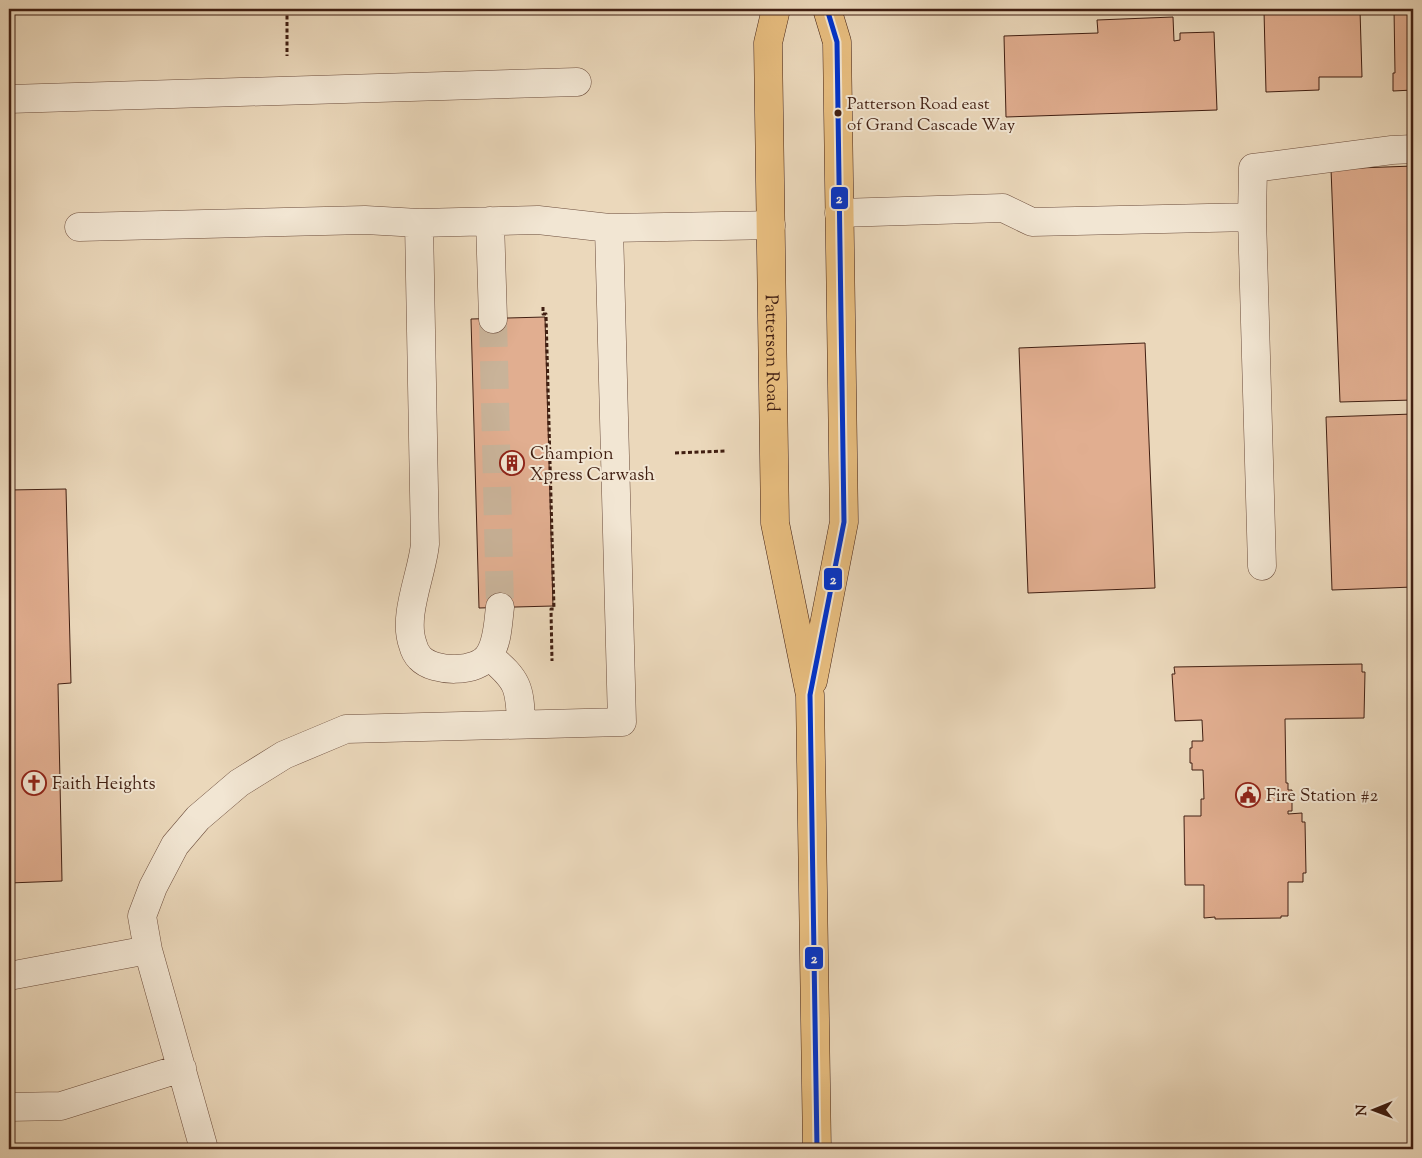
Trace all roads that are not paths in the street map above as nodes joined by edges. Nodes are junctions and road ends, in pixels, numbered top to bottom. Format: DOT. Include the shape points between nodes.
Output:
graph roads {
  1 [pos="776,9"];
  2 [pos="827,9"];
  3 [pos="577,82"];
  4 [pos="9,99"];
  5 [pos="1413,149"];
  6 [pos="839,213"];
  7 [pos="1252,217"];
  8 [pos="490,221"];
  9 [pos="419,223"];
  10 [pos="771,225"];
  11 [pos="79,228"];
  12 [pos="609,228"];
  13 [pos="493,319"];
  14 [pos="1262,566"];
  15 [pos="500,607"];
  16 [pos="489,656"];
  17 [pos="810,694"];
  18 [pos="521,724"];
  19 [pos="148,950"];
  20 [pos="9,976"];
  21 [pos="182,1068"];
  22 [pos="9,1107"];
  23 [pos="204,1149"];
  24 [pos="816,1149"];
  1 -- 10 [label="main road, Patterson Road" via="768,43"];
  2 -- 6 [label="main road, Patterson Road" via="837,42"];
  3 -- 4 [label="lane"];
  5 -- 7 [label="lane" via="1253,168"];
  6 -- 7 [label="lane" via="1003,208 1032,222"];
  6 -- 17 [label="main road, Patterson Road" via="844,522"];
  7 -- 14 [label="lane"];
  8 -- 9 [label="lane"];
  8 -- 12 [label="lane" via="538,220"];
  8 -- 13 [label="lane"];
  9 -- 11 [label="lane" via="364,220"];
  9 -- 16 [label="lane" via="425,544 411,608 412,643 419,658 440,669 471,667"];
  10 -- 12 [label="lane"];
  10 -- 17 [label="main road, Patterson Road" via="775,523"];
  12 -- 18 [label="lane" via="622,722"];
  15 -- 16 [label="lane"];
  16 -- 18 [label="lane" via="517,684"];
  17 -- 24 [label="main road, Patterson Road"];
  18 -- 19 [label="lane" via="346,728 284,755 239,783 198,818 175,845 152,887 142,916"];
  19 -- 20 [label="lane"];
  19 -- 21 [label="lane"];
  21 -- 22 [label="lane" via="61,1106"];
  21 -- 23 [label="lane"];
}
